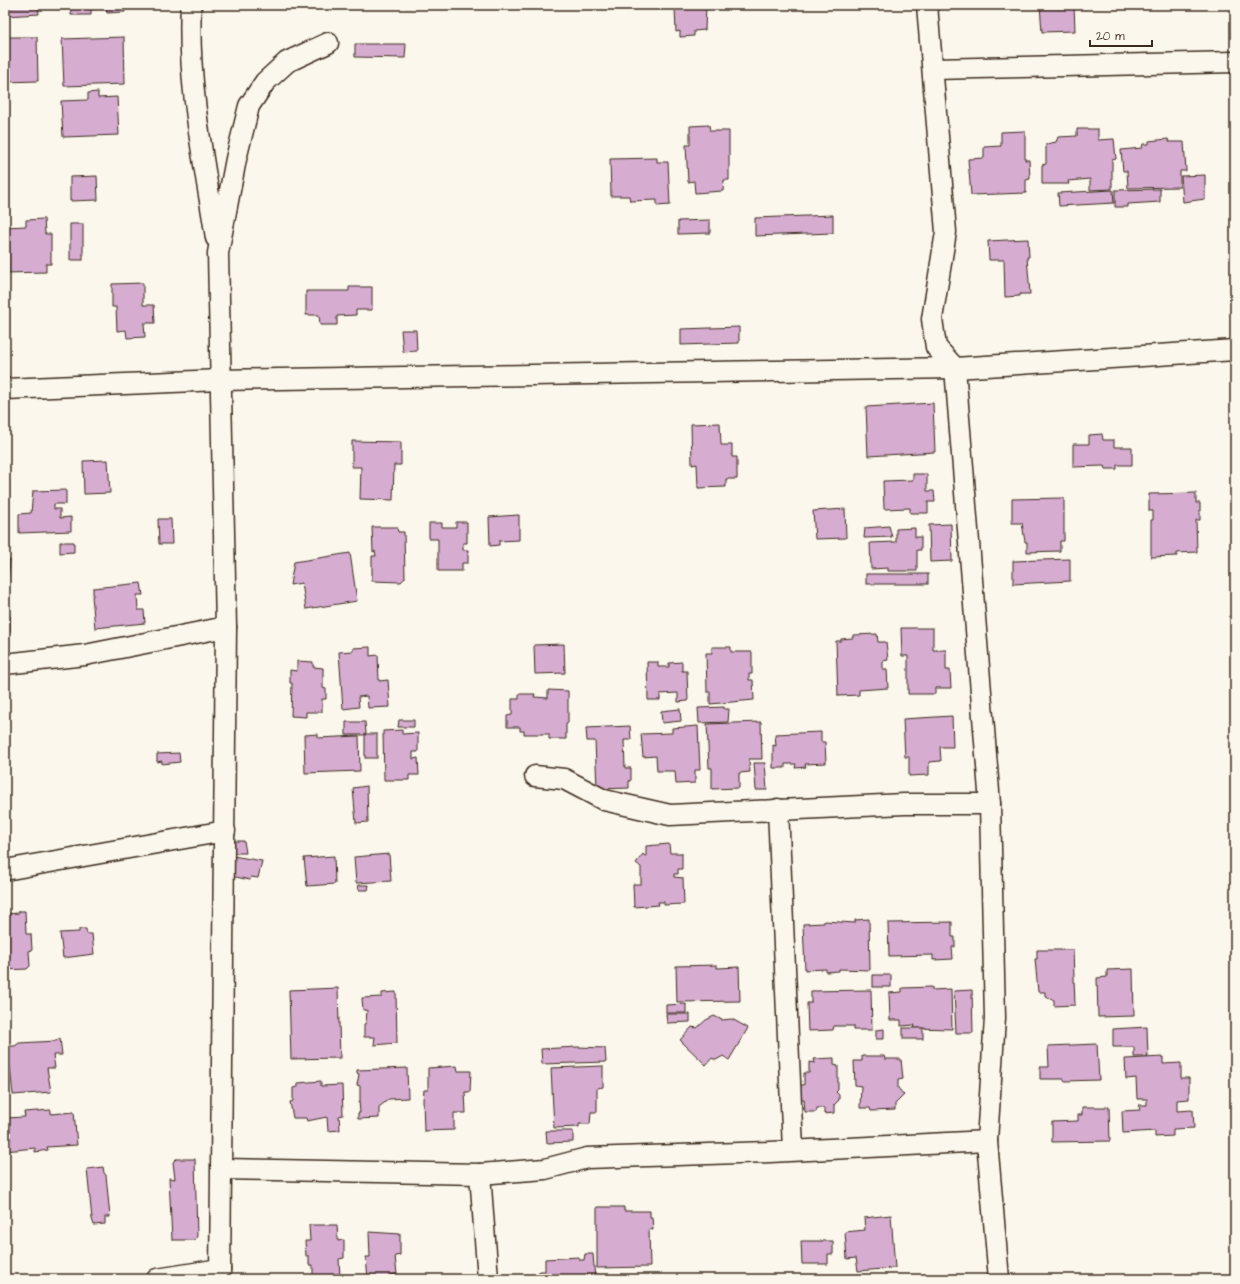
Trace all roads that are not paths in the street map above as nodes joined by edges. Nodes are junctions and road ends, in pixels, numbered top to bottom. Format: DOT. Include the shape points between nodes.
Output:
graph roads {
  1 [pos="191,5"];
  2 [pos="927,5"];
  3 [pos="328,43"];
  4 [pos="1235,62"];
  5 [pos="933,69"];
  6 [pos="218,253"];
  7 [pos="1235,350"];
  8 [pos="955,368"];
  9 [pos="220,380"];
  10 [pos="5,389"];
  11 [pos="226,627"];
  12 [pos="5,664"];
  13 [pos="535,776"];
  14 [pos="990,804"];
  15 [pos="778,809"];
  16 [pos="225,831"];
  17 [pos="5,870"];
  18 [pos="987,1141"];
  19 [pos="793,1150"];
  20 [pos="222,1169"];
  21 [pos="480,1174"];
  22 [pos="220,1274"];
  23 [pos="157,1279"];
  24 [pos="488,1279"];
  25 [pos="999,1279"];
  1 -- 6 [label="street" via="189,39"];
  2 -- 5 [label="street"];
  3 -- 6 [label="street" via="287,62 265,82 249,106"];
  4 -- 5 [label="street"];
  5 -- 8 [label="street" via="946,232 932,319 936,347"];
  6 -- 9 [label="street"];
  7 -- 8 [label="street"];
  8 -- 9 [label="street"];
  8 -- 14 [label="street"];
  9 -- 10 [label="street"];
  9 -- 11 [label="street"];
  11 -- 12 [label="street" via="85,655"];
  11 -- 16 [label="street"];
  13 -- 15 [label="street" via="564,779 604,800 670,815"];
  14 -- 15 [label="street" via="904,804"];
  14 -- 18 [label="street" via="995,1018"];
  15 -- 19 [label="street"];
  16 -- 17 [label="street"];
  16 -- 20 [label="street"];
  18 -- 19 [label="street"];
  18 -- 25 [label="street"];
  19 -- 21 [label="street" via="586,1158 545,1169"];
  20 -- 21 [label="street"];
  20 -- 22 [label="street"];
  21 -- 24 [label="street"];
  22 -- 23 [label="street"];
}
